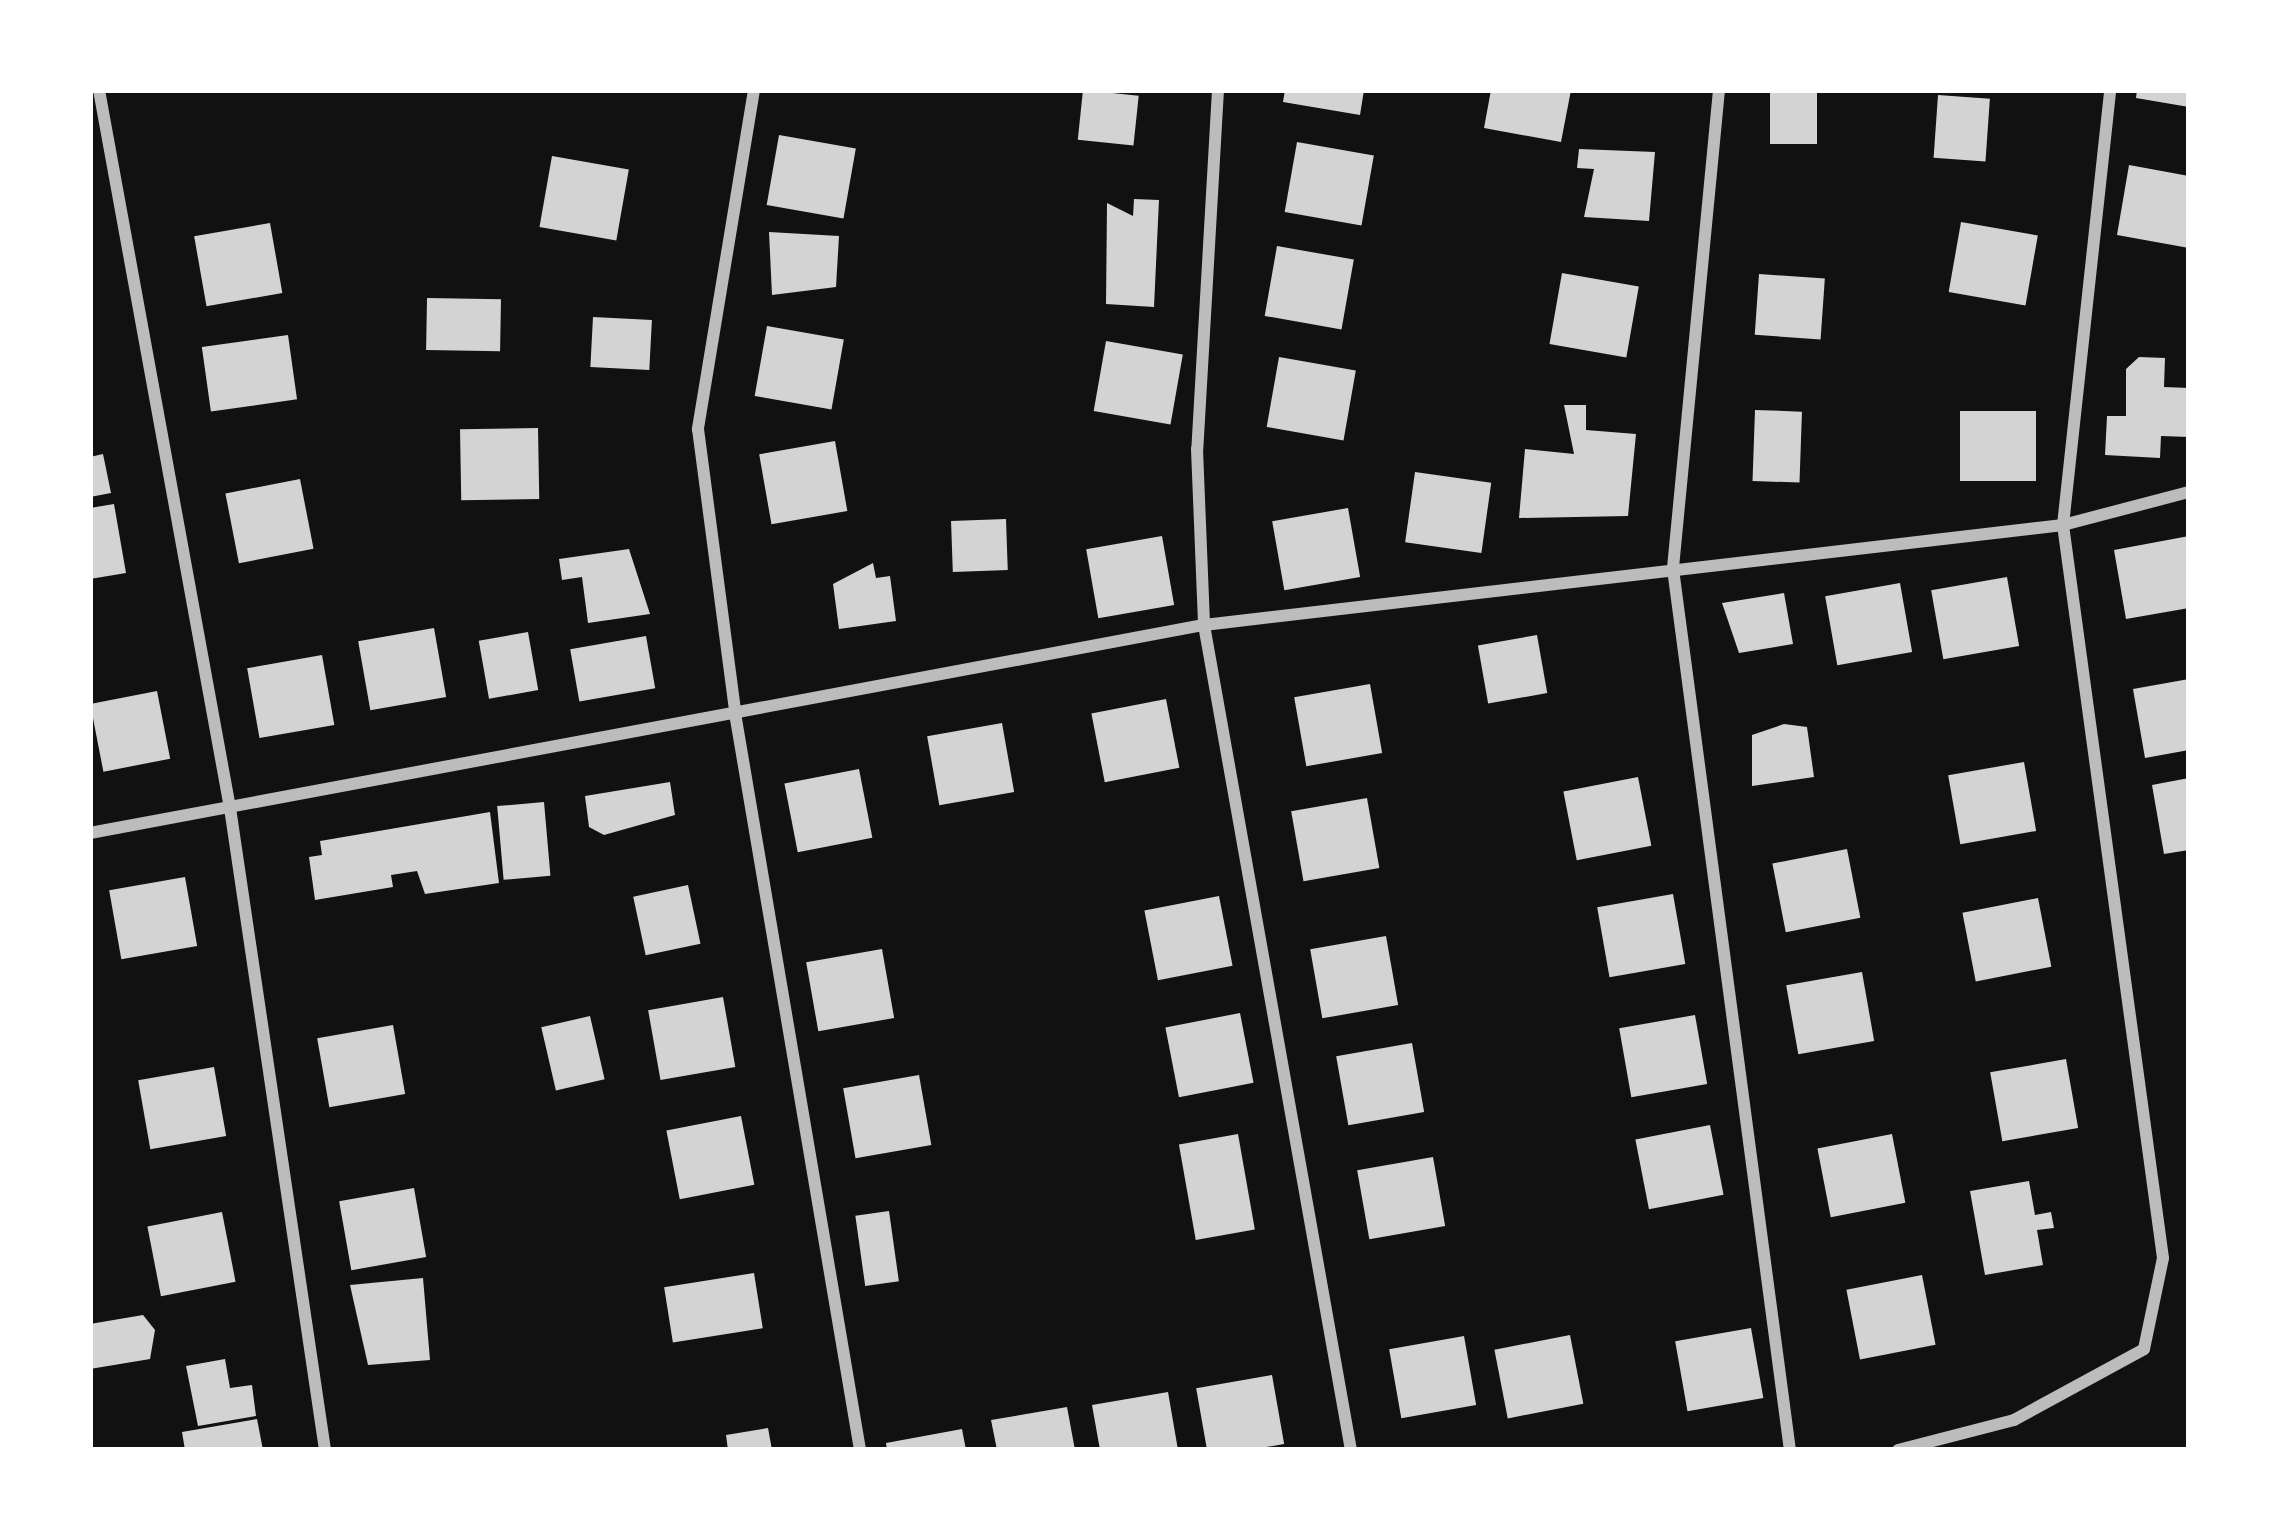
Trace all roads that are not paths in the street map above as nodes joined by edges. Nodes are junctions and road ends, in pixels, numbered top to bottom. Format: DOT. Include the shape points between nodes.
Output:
graph roads {
  1 [pos="99,90"];
  2 [pos="754,90"];
  3 [pos="1218,90"];
  4 [pos="1719,90"];
  5 [pos="2110,90"];
  6 [pos="2189,492"];
  7 [pos="2063,525"];
  8 [pos="1673,569"];
  9 [pos="1204,625"];
  10 [pos="736,718"];
  11 [pos="230,808"];
  12 [pos="90,833"];
  13 [pos="325,1450"];
  14 [pos="860,1450"];
  15 [pos="1351,1450"];
  16 [pos="1790,1450"];
  17 [pos="1898,1450"];
  1 -- 11 [label="street"];
  2 -- 10 [label="street" via="698,429"];
  3 -- 9 [label="street" via="1196,449"];
  4 -- 8 [label="street"];
  5 -- 7 [label="street"];
  6 -- 7 [label="street"];
  7 -- 8 [label="street"];
  7 -- 17 [label="street" via="2163,1258 2144,1349 2014,1420"];
  8 -- 9 [label="street"];
  8 -- 16 [label="street"];
  9 -- 10 [label="street"];
  9 -- 15 [label="street"];
  10 -- 11 [label="street"];
  10 -- 14 [label="street"];
  11 -- 12 [label="street"];
  11 -- 13 [label="street"];
}
